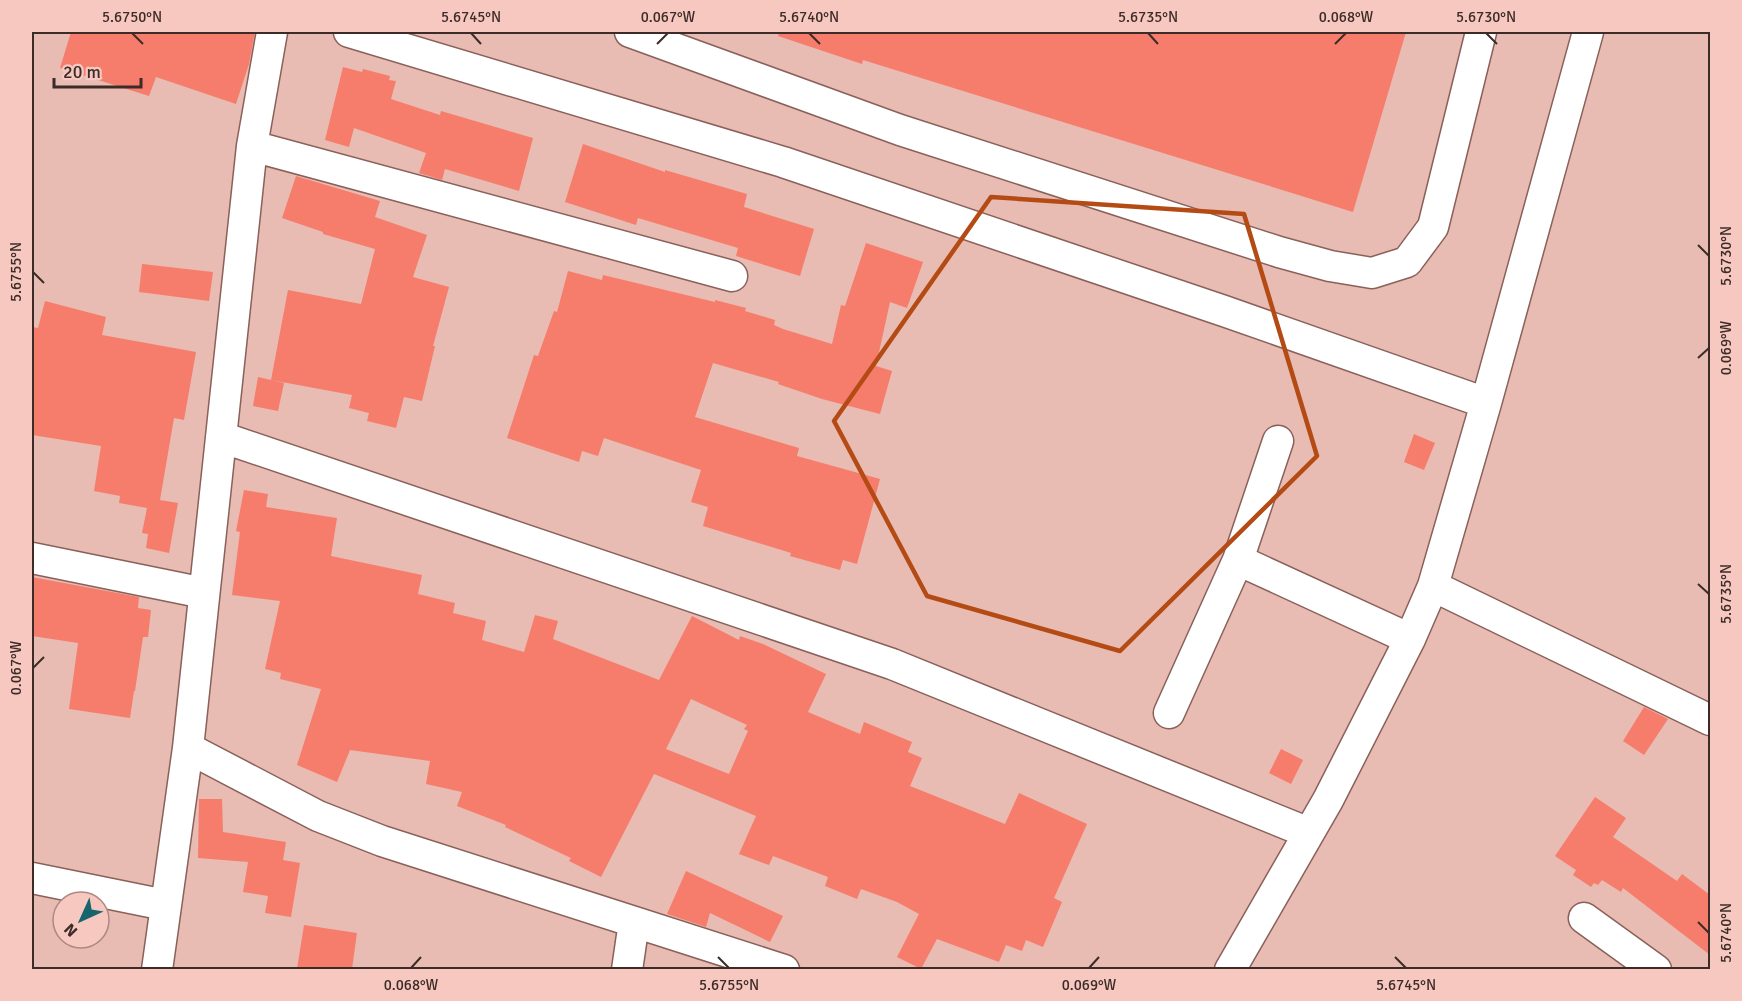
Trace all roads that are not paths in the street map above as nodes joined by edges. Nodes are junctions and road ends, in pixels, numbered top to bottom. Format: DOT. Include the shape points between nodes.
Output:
graph roads {
  1 [pos="272,32"];
  2 [pos="349,32"];
  3 [pos="630,32"];
  4 [pos="1481,32"];
  5 [pos="1588,32"];
  6 [pos="252,146"];
  7 [pos="732,276"];
  8 [pos="1486,403"];
  9 [pos="221,437"];
  10 [pos="1278,441"];
  11 [pos="32,558"];
  12 [pos="1238,560"];
  13 [pos="1433,586"];
  14 [pos="204,592"];
  15 [pos="1410,639"];
  16 [pos="1169,713"];
  17 [pos="1710,720"];
  18 [pos="188,748"];
  19 [pos="1309,833"];
  20 [pos="32,878"];
  21 [pos="165,905"];
  22 [pos="1584,918"];
  23 [pos="634,922"];
  24 [pos="157,969"];
  25 [pos="627,969"];
  26 [pos="784,969"];
  27 [pos="1230,969"];
  28 [pos="1656,969"];
  1 -- 6 [label="street"];
  2 -- 8 [label="street" via="783,162"];
  3 -- 4 [label="street" via="911,134 1279,252 1372,273 1407,262 1433,227"];
  5 -- 8 [label="street"];
  6 -- 7 [label="street"];
  6 -- 9 [label="street"];
  8 -- 13 [label="street"];
  9 -- 14 [label="street"];
  9 -- 19 [label="street" via="892,664"];
  10 -- 12 [label="street"];
  11 -- 14 [label="street"];
  12 -- 15 [label="street"];
  12 -- 16 [label="street"];
  13 -- 15 [label="street"];
  13 -- 17 [label="street"];
  14 -- 18 [label="street"];
  15 -- 19 [label="street"];
  18 -- 21 [label="street"];
  18 -- 23 [label="street" via="318,816 382,841"];
  19 -- 27 [label="street"];
  20 -- 21 [label="street"];
  21 -- 24 [label="street"];
  22 -- 28 [label="street"];
  23 -- 25 [label="street"];
  23 -- 26 [label="street"];
}
